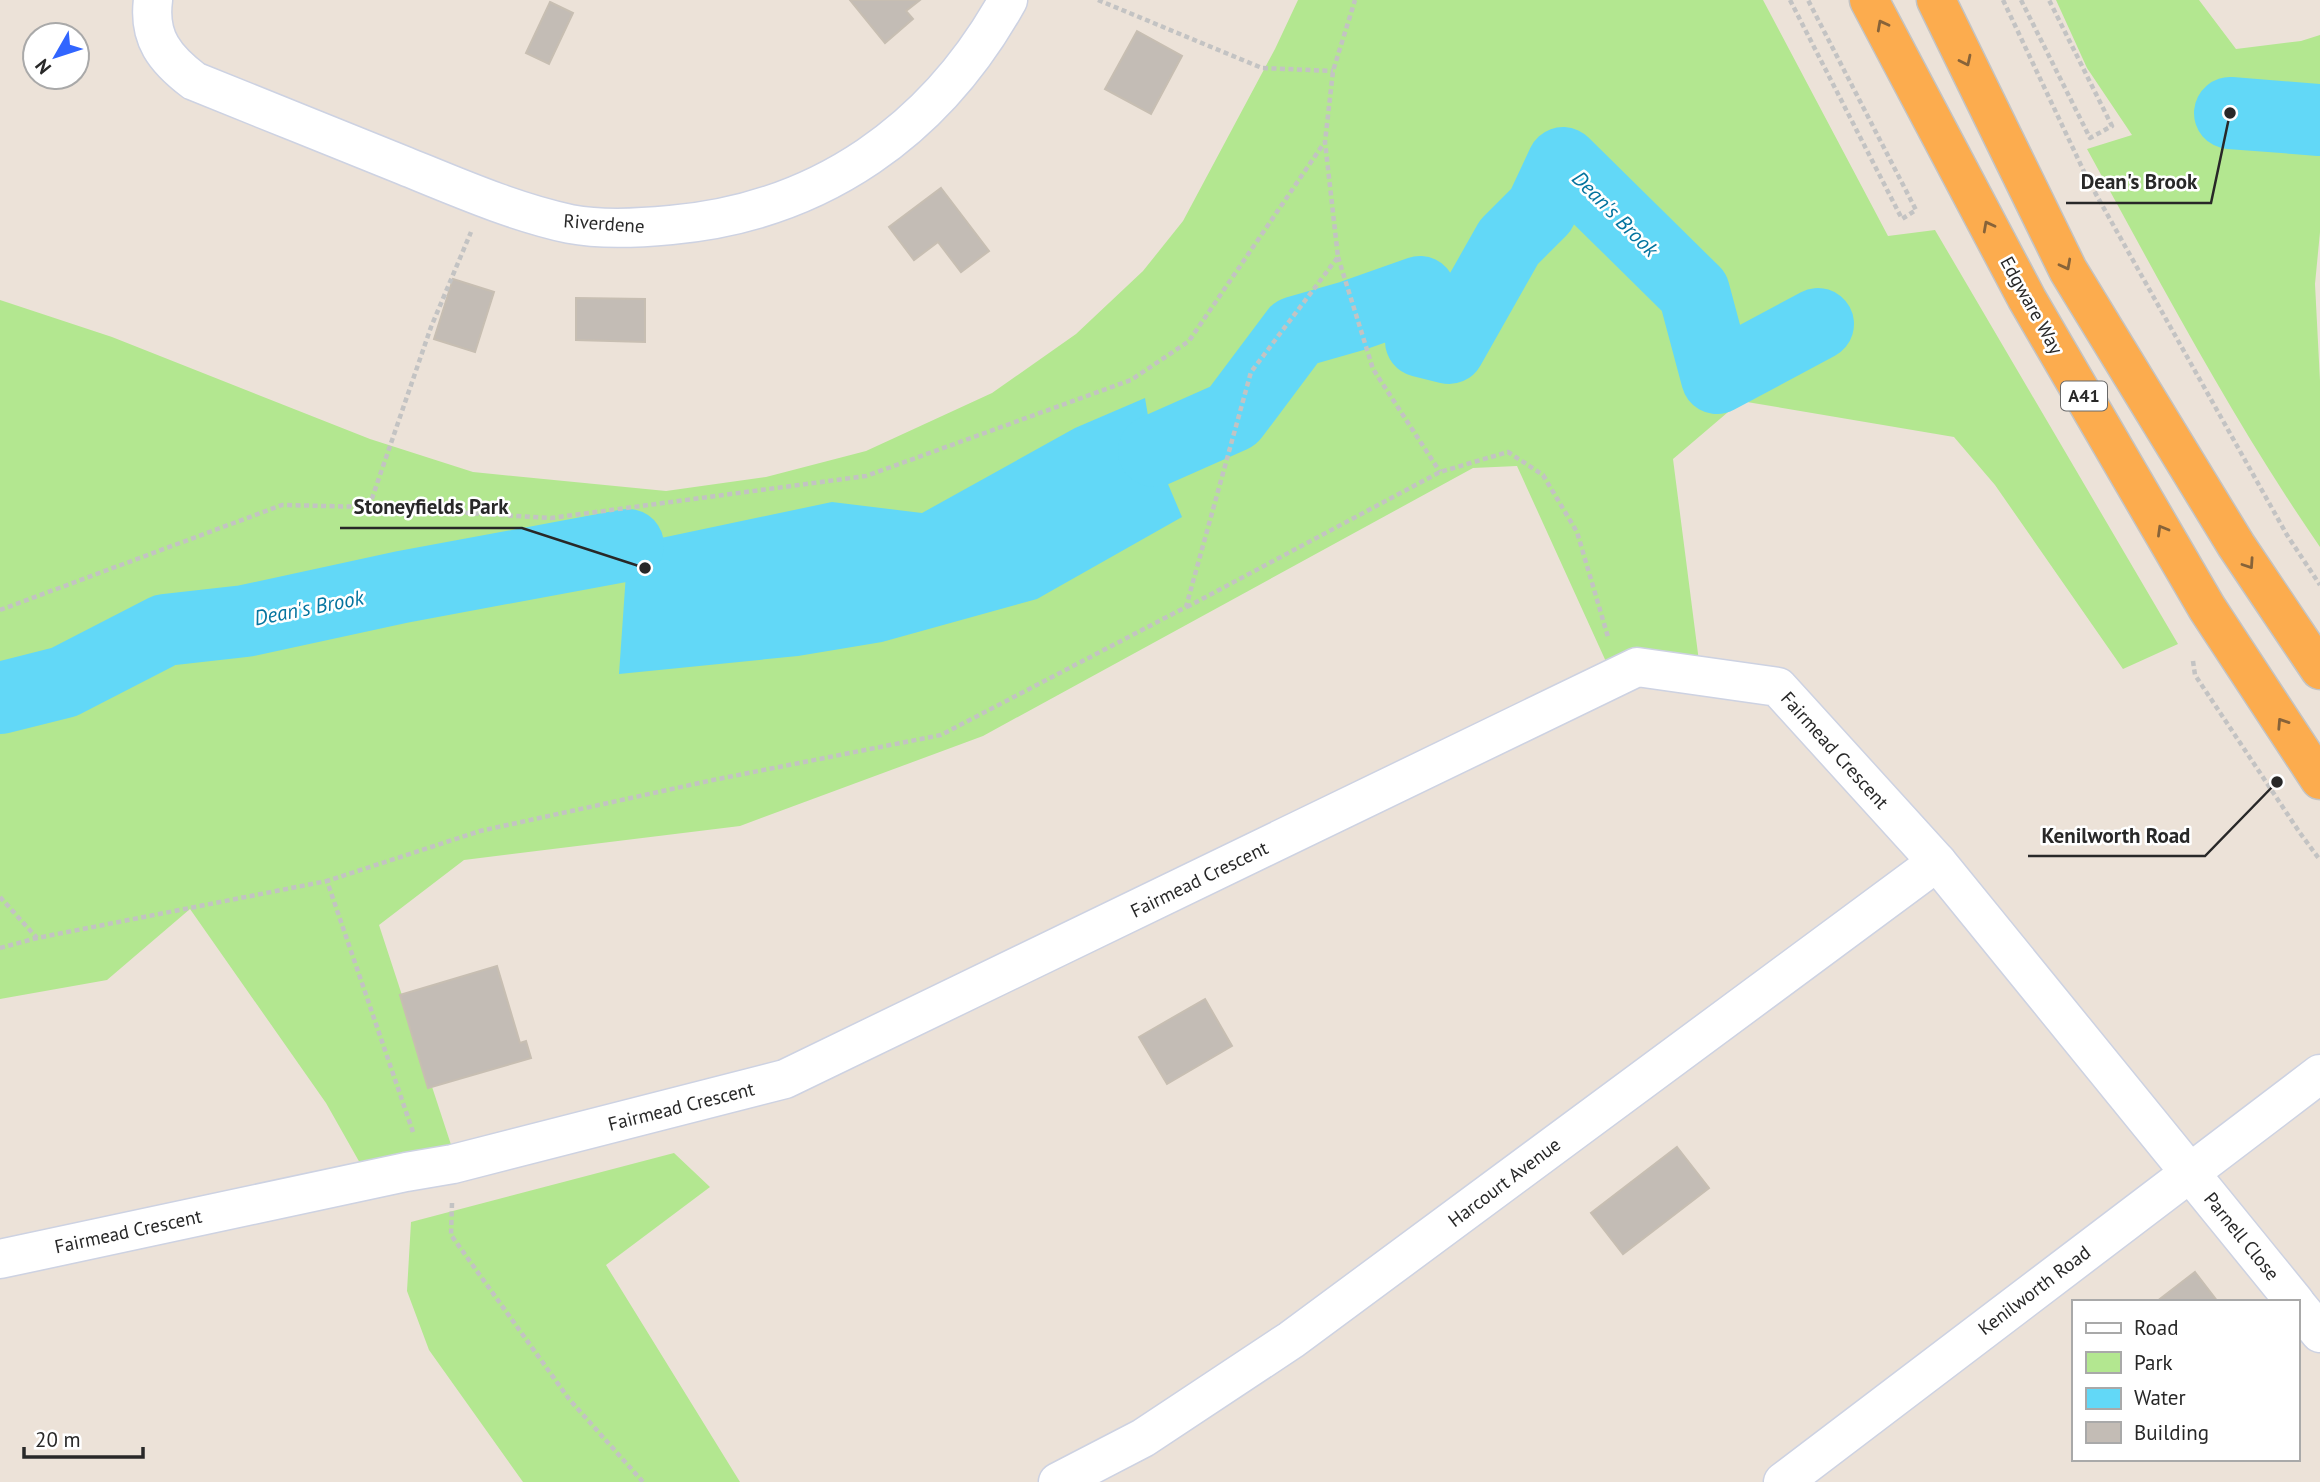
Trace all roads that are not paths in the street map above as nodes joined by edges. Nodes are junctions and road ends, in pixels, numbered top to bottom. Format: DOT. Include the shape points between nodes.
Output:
graph roads {
  1 [pos="153,0"];
  2 [pos="1008,0"];
  3 [pos="1868,0"];
  4 [pos="1936,0"];
  5 [pos="2320,670"];
  6 [pos="2320,780"];
  7 [pos="1937,862"];
  8 [pos="2320,1073"];
  9 [pos="2189,1171"];
  10 [pos="0,1259"];
  11 [pos="2294,1300"];
  12 [pos="2299,1307"];
  13 [pos="2320,1333"];
  14 [pos="1058,1482"];
  15 [pos="1783,1482"];
  1 -- 2 [label="street, Riverdene" via="151,15 159,45 174,66 194,81 485,198 572,224 641,228 710,222 772,206 839,176 895,138 945,91 987,38"];
  6 -- 3 [label="highway, Edgware Way / A41, one-way" via="2207,608 2027,299"];
  4 -- 5 [label="highway, A41, one-way" via="2068,270 2236,545"];
  7 -- 9 [label="street, Fairmead Crescent"];
  7 -- 10 [label="street, Fairmead Crescent" via="1778,687 1637,667 785,1079 440,1166"];
  7 -- 14 [label="street, Harcourt Avenue" via="1291,1340 1143,1438"];
  8 -- 9 [label="street, Kenilworth Road"];
  9 -- 11 [label="street, Parnell Close"];
  9 -- 15 [label="street, Kenilworth Road"];
  12 -- 13 [label="street, Parnell Close"];
}
